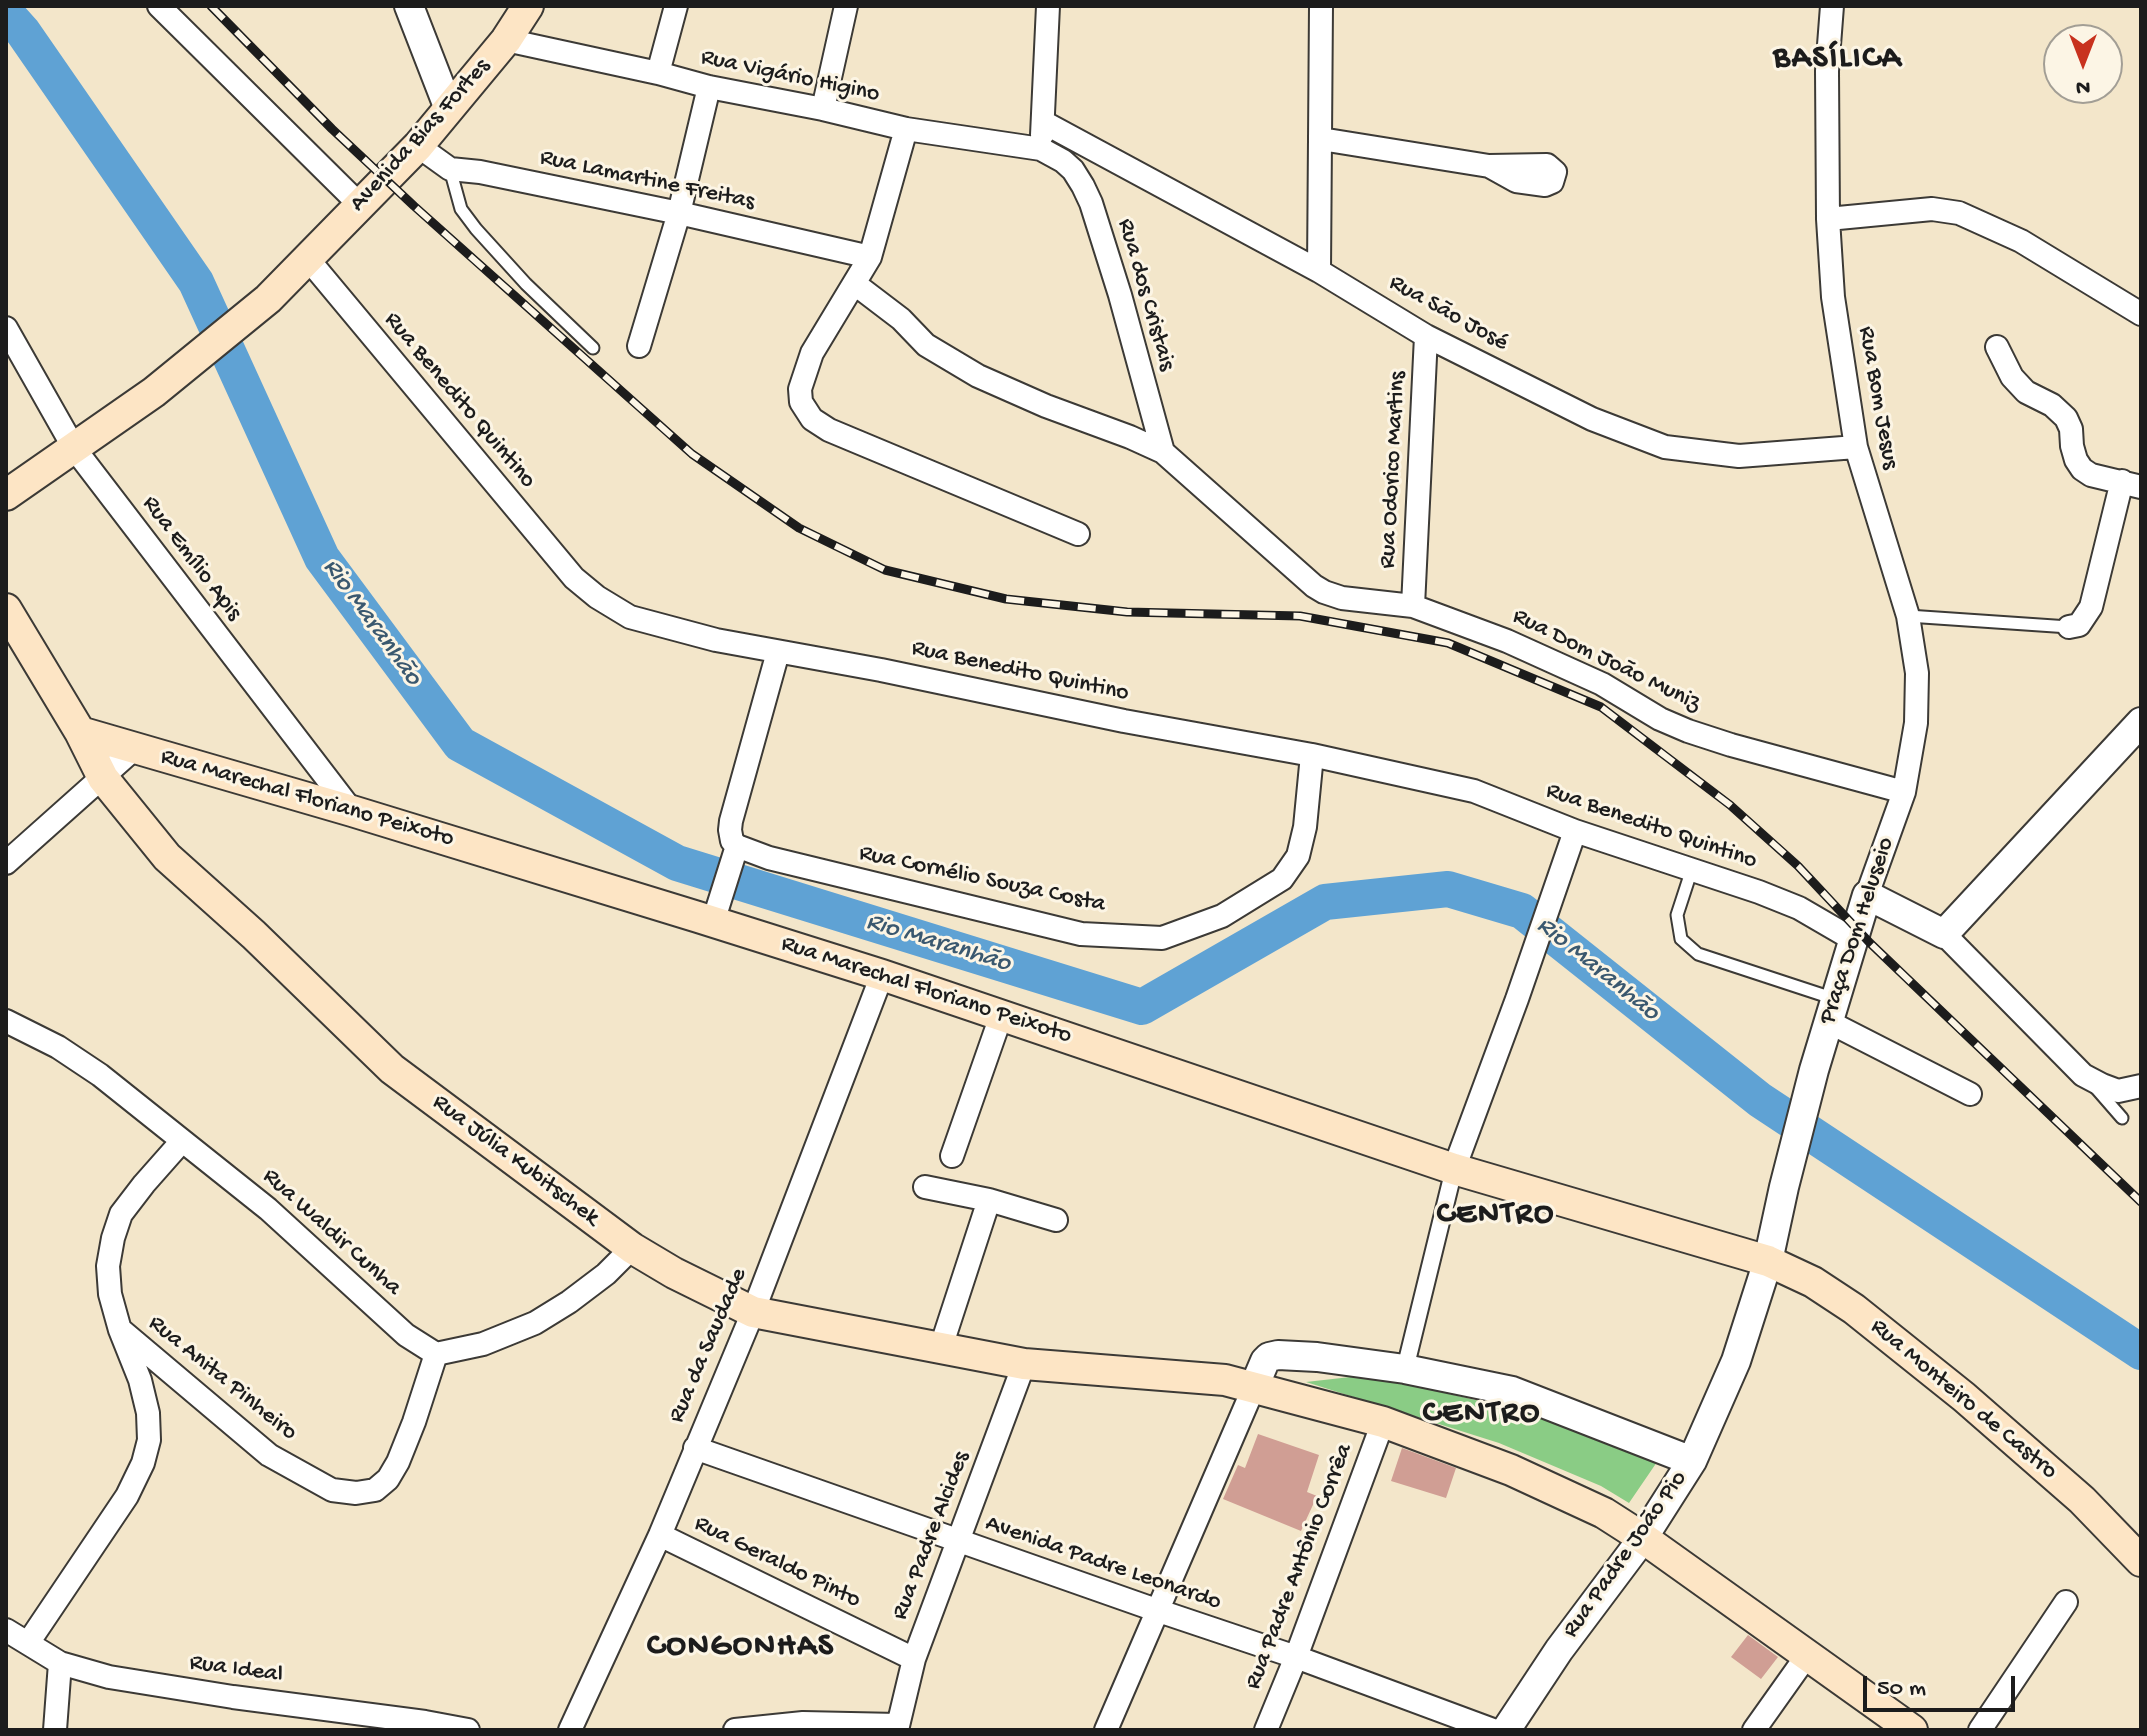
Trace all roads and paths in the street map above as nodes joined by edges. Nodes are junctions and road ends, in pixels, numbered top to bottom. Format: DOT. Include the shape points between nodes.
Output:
graph roads {
  1 [pos="159,6"];
  2 [pos="409,6"];
  3 [pos="528,6"];
  4 [pos="676,6"];
  5 [pos="846,6"];
  6 [pos="1048,6"];
  7 [pos="1321,6"];
  8 [pos="1832,6"];
  9 [pos="506,40"];
  10 [pos="658,73"];
  11 [pos="709,87"];
  12 [pos="449,109"];
  13 [pos="823,109"];
  14 [pos="1043,122"];
  15 [pos="906,129"];
  16 [pos="1321,139"];
  17 [pos="418,146"];
  18 [pos="1041,149"];
  19 [pos="1063,161"];
  20 [pos="1489,166"];
  21 [pos="450,169"];
  22 [pos="361,206"];
  23 [pos="679,213"];
  24 [pos="1828,219"];
  25 [pos="870,257"];
  26 [pos="308,259"];
  27 [pos="1319,271"];
  28 [pos="855,284"];
  29 [pos="2141,314"];
  30 [pos="6,328"];
  31 [pos="1426,336"];
  32 [pos="639,346"];
  33 [pos="1997,347"];
  34 [pos="593,348"];
  35 [pos="1856,447"];
  36 [pos="74,448"];
  37 [pos="1163,452"];
  38 [pos="2131,484"];
  39 [pos="6,495"];
  40 [pos="1078,534"];
  41 [pos="1413,606"];
  42 [pos="6,609"];
  43 [pos="1908,616"];
  44 [pos="2069,627"];
  45 [pos="778,652"];
  46 [pos="2141,722"];
  47 [pos="80,732"];
  48 [pos="135,748"];
  49 [pos="1312,755"];
  50 [pos="103,778"];
  51 [pos="1904,792"];
  52 [pos="352,811"];
  53 [pos="1575,831"];
  54 [pos="737,846"];
  55 [pos="6,863"];
  56 [pos="1692,869"];
  57 [pos="1867,895"];
  58 [pos="716,912"];
  59 [pos="1944,934"];
  60 [pos="1854,940"];
  61 [pos="882,975"];
  62 [pos="1833,1011"];
  63 [pos="1001,1016"];
  64 [pos="6,1021"];
  65 [pos="2083,1075"];
  66 [pos="2141,1086"];
  67 [pos="1970,1094"];
  68 [pos="2122,1118"];
  69 [pos="182,1141"];
  70 [pos="952,1156"];
  71 [pos="1454,1169"];
  72 [pos="925,1187"];
  73 [pos="1784,1187"];
  74 [pos="989,1200"];
  75 [pos="1056,1220"];
  76 [pos="632,1248"];
  77 [pos="1768,1261"];
  78 [pos="753,1312"];
  79 [pos="120,1330"];
  80 [pos="941,1347"];
  81 [pos="436,1354"];
  82 [pos="1024,1364"];
  83 [pos="1405,1369"];
  84 [pos="1239,1384"];
  85 [pos="1383,1422"];
  86 [pos="695,1448"];
  87 [pos="1692,1461"];
  88 [pos="660,1535"];
  89 [pos="1643,1538"];
  90 [pos="958,1542"];
  91 [pos="2141,1561"];
  92 [pos="2066,1602"];
  93 [pos="1156,1610"];
  94 [pos="6,1630"];
  95 [pos="28,1643"];
  96 [pos="1808,1654"];
  97 [pos="1296,1657"];
  98 [pos="914,1659"];
  99 [pos="60,1663"];
  100 [pos="897,1727"];
  101 [pos="55,1730"];
  102 [pos="468,1730"];
  103 [pos="570,1730"];
  104 [pos="735,1730"];
  105 [pos="1106,1730"];
  106 [pos="1266,1730"];
  107 [pos="1493,1730"];
  108 [pos="1506,1730"];
  109 [pos="1754,1730"];
  110 [pos="1912,1730"];
  111 [pos="1980,1730"];
  1 -- 22 [label="street"];
  2 -- 12 [label="street"];
  3 -- 9 [label="main road, Avenida Bias Fortes"];
  4 -- 10 [label="street"];
  5 -- 13 [label="street"];
  6 -- 14 [label="street"];
  7 -- 16 [label="street"];
  8 -- 24 [label="street, Rua Bom Jesus"];
  9 -- 10 [label="street, Rua Vigário Higino"];
  9 -- 12 [label="main road, Avenida Bias Fortes"];
  10 -- 11 [label="street, Rua Vigário Higino"];
  11 -- 13 [label="street, Rua Vigário Higino"];
  11 -- 23 [label="street"];
  12 -- 17 [label="main road, Avenida Bias Fortes"];
  13 -- 15 [label="street, Rua Vigário Higino"];
  14 -- 18 [label="street"];
  14 -- 27 [label="street, Rua São José"];
  15 -- 18 [label="street, Rua Vigário Higino"];
  15 -- 25 [label="street"];
  16 -- 20 [label="street"];
  16 -- 27 [label="street"];
  17 -- 21 [label="street, Rua Lamartine Freitas"];
  17 -- 22 [label="main road, Avenida Bias Fortes"];
  18 -- 19 [label="street, Rua Vigário Higino"];
  19 -- 37 [label="street, Rua dos Cristais" via="1091,203"];
  21 -- 23 [label="street, Rua Lamartine Freitas"];
  21 -- 34 [label="lane" via="461,209 476,229"];
  22 -- 26 [label="main road, Avenida Bias Fortes"];
  23 -- 25 [label="street, Rua Lamartine Freitas"];
  23 -- 32 [label="street"];
  24 -- 29 [label="street" via="1932,209 1959,213 2021,241"];
  24 -- 35 [label="street, Rua Bom Jesus" via="1833,297"];
  25 -- 28 [label="street"];
  26 -- 36 [label="main road, Avenida Bias Fortes" via="268,299 154,392"];
  26 -- 45 [label="street, Rua Benedito Quintino" via="574,578 630,617"];
  27 -- 31 [label="street, Rua São José"];
  28 -- 37 [label="street, Rua Dom João Muniz" via="926,345 978,376"];
  28 -- 40 [label="street" via="812,353 800,389 812,419"];
  30 -- 36 [label="street, Rua Emílio Apis"];
  31 -- 35 [label="street, Rua São José" via="1592,419 1665,447 1739,456"];
  31 -- 41 [label="street, Rua Odorico Martins"];
  33 -- 38 [label="street" via="2026,392 2066,418 2082,469"];
  35 -- 43 [label="street, Rua Bom Jesus"];
  36 -- 39 [label="main road, Avenida Bias Fortes"];
  36 -- 52 [label="street, Rua Emílio Apis"];
  37 -- 41 [label="street, Rua Dom João Muniz" via="1314,586 1342,598"];
  38 -- 44 [label="street" via="2091,607 2079,625"];
  41 -- 51 [label="street, Rua Dom João Muniz" via="1602,684 1688,731"];
  42 -- 47 [label="main road, Rua Júlia Kubitschek"];
  43 -- 44 [label="lane"];
  43 -- 51 [label="street, Rua Bom Jesus" via="1917,698"];
  45 -- 49 [label="street, Rua Benedito Quintino"];
  45 -- 54 [label="street" via="731,821"];
  46 -- 59 [label="street"];
  47 -- 48 [label="main road, Rua Marechal Floriano Peixoto"];
  47 -- 50 [label="main road, Rua Júlia Kubitschek"];
  48 -- 50 [label="street"];
  48 -- 52 [label="main road, Rua Marechal Floriano Peixoto"];
  49 -- 53 [label="street, Rua Benedito Quintino" via="1474,791"];
  49 -- 54 [label="street, Rua Cornélio Souza Costa" via="1298,856 1282,879 1222,916 1162,938 1081,934"];
  50 -- 55 [label="street"];
  50 -- 76 [label="main road, Rua Júlia Kubitschek" via="167,857 392,1069"];
  51 -- 57 [label="street, Praça Dom Heluseio"];
  52 -- 58 [label="main road, Rua Marechal Floriano Peixoto"];
  53 -- 56 [label="street, Rua Benedito Quintino"];
  53 -- 71 [label="street"];
  54 -- 58 [label="street"];
  56 -- 60 [label="street, Rua Benedito Quintino" via="1799,908"];
  56 -- 62 [label="lane" via="1677,915 1681,939 1698,954"];
  57 -- 59 [label="street"];
  57 -- 60 [label="street, Praça Dom Heluseio"];
  58 -- 61 [label="main road, Rua Marechal Floriano Peixoto"];
  59 -- 65 [label="street"];
  60 -- 62 [label="street, Praça Dom Heluseio"];
  61 -- 63 [label="main road, Rua Marechal Floriano Peixoto"];
  61 -- 78 [label="street, Rua da Saudade"];
  62 -- 67 [label="street"];
  62 -- 73 [label="street, Praça Dom Heluseio"];
  63 -- 70 [label="street"];
  63 -- 71 [label="main road, Rua Marechal Floriano Peixoto"];
  64 -- 69 [label="street, Rua Waldir Cunha" via="100,1075"];
  65 -- 66 [label="street" via="2118,1091"];
  65 -- 68 [label="lane"];
  69 -- 79 [label="street" via="121,1214 113,1238 110,1294"];
  69 -- 81 [label="street, Rua Waldir Cunha" via="268,1209 406,1335"];
  71 -- 77 [label="main road, Rua Marechal Floriano Peixoto"];
  71 -- 83 [label="street"];
  72 -- 74 [label="street"];
  73 -- 77 [label="street, Rua Padre João Pio"];
  74 -- 75 [label="street"];
  74 -- 80 [label="street"];
  76 -- 78 [label="main road, Rua Júlia Kubitschek"];
  76 -- 81 [label="street" via="606,1274 535,1323 483,1344"];
  77 -- 87 [label="street, Rua Padre João Pio" via="1736,1361"];
  77 -- 91 [label="main road, Rua Monteiro de Castro" via="1854,1309 1964,1397 2082,1500"];
  78 -- 80 [label="main road, Rua Júlia Kubitschek"];
  78 -- 86 [label="street, Rua da Saudade"];
  79 -- 81 [label="street, Rua Anita Pinheiro" via="269,1455 332,1490 356,1493 375,1490 398,1462"];
  79 -- 95 [label="street" via="148,1413 143,1463 127,1496"];
  80 -- 82 [label="main road, Rua Júlia Kubitschek"];
  82 -- 84 [label="main road, Rua Júlia Kubitschek"];
  82 -- 90 [label="street, Rua Padre Alcides"];
  83 -- 84 [label="street" via="1278,1355"];
  83 -- 87 [label="street" via="1512,1391"];
  84 -- 85 [label="main road, Rua Júlia Kubitschek"];
  84 -- 93 [label="street"];
  85 -- 89 [label="main road, Rua Júlia Kubitschek" via="1511,1470 1604,1513"];
  85 -- 97 [label="street, Rua Padre Antônio Corrêa"];
  86 -- 88 [label="street, Rua da Saudade"];
  86 -- 90 [label="street, Avenida Padre Leonardo"];
  87 -- 89 [label="street, Rua Padre João Pio"];
  88 -- 98 [label="street, Rua Geraldo Pinto"];
  88 -- 103 [label="street, Rua da Saudade"];
  89 -- 96 [label="main road, Rua Júlia Kubitschek"];
  89 -- 108 [label="street, Rua Padre João Pio"];
  90 -- 93 [label="street, Avenida Padre Leonardo"];
  90 -- 98 [label="street, Rua Padre Alcides"];
  92 -- 111 [label="street"];
  93 -- 97 [label="street, Avenida Padre Leonardo"];
  93 -- 105 [label="street"];
  94 -- 95 [label="street, Rua Ideal"];
  95 -- 99 [label="street, Rua Ideal"];
  96 -- 109 [label="street"];
  96 -- 110 [label="main road, Rua Júlia Kubitschek"];
  97 -- 106 [label="street, Rua Padre Antônio Corrêa"];
  97 -- 107 [label="street, Avenida Padre Leonardo"];
  98 -- 100 [label="street, Rua Padre Alcides"];
  99 -- 101 [label="street"];
  99 -- 102 [label="street, Rua Ideal" via="109,1677"];
  100 -- 104 [label="street" via="803,1723"];
}
